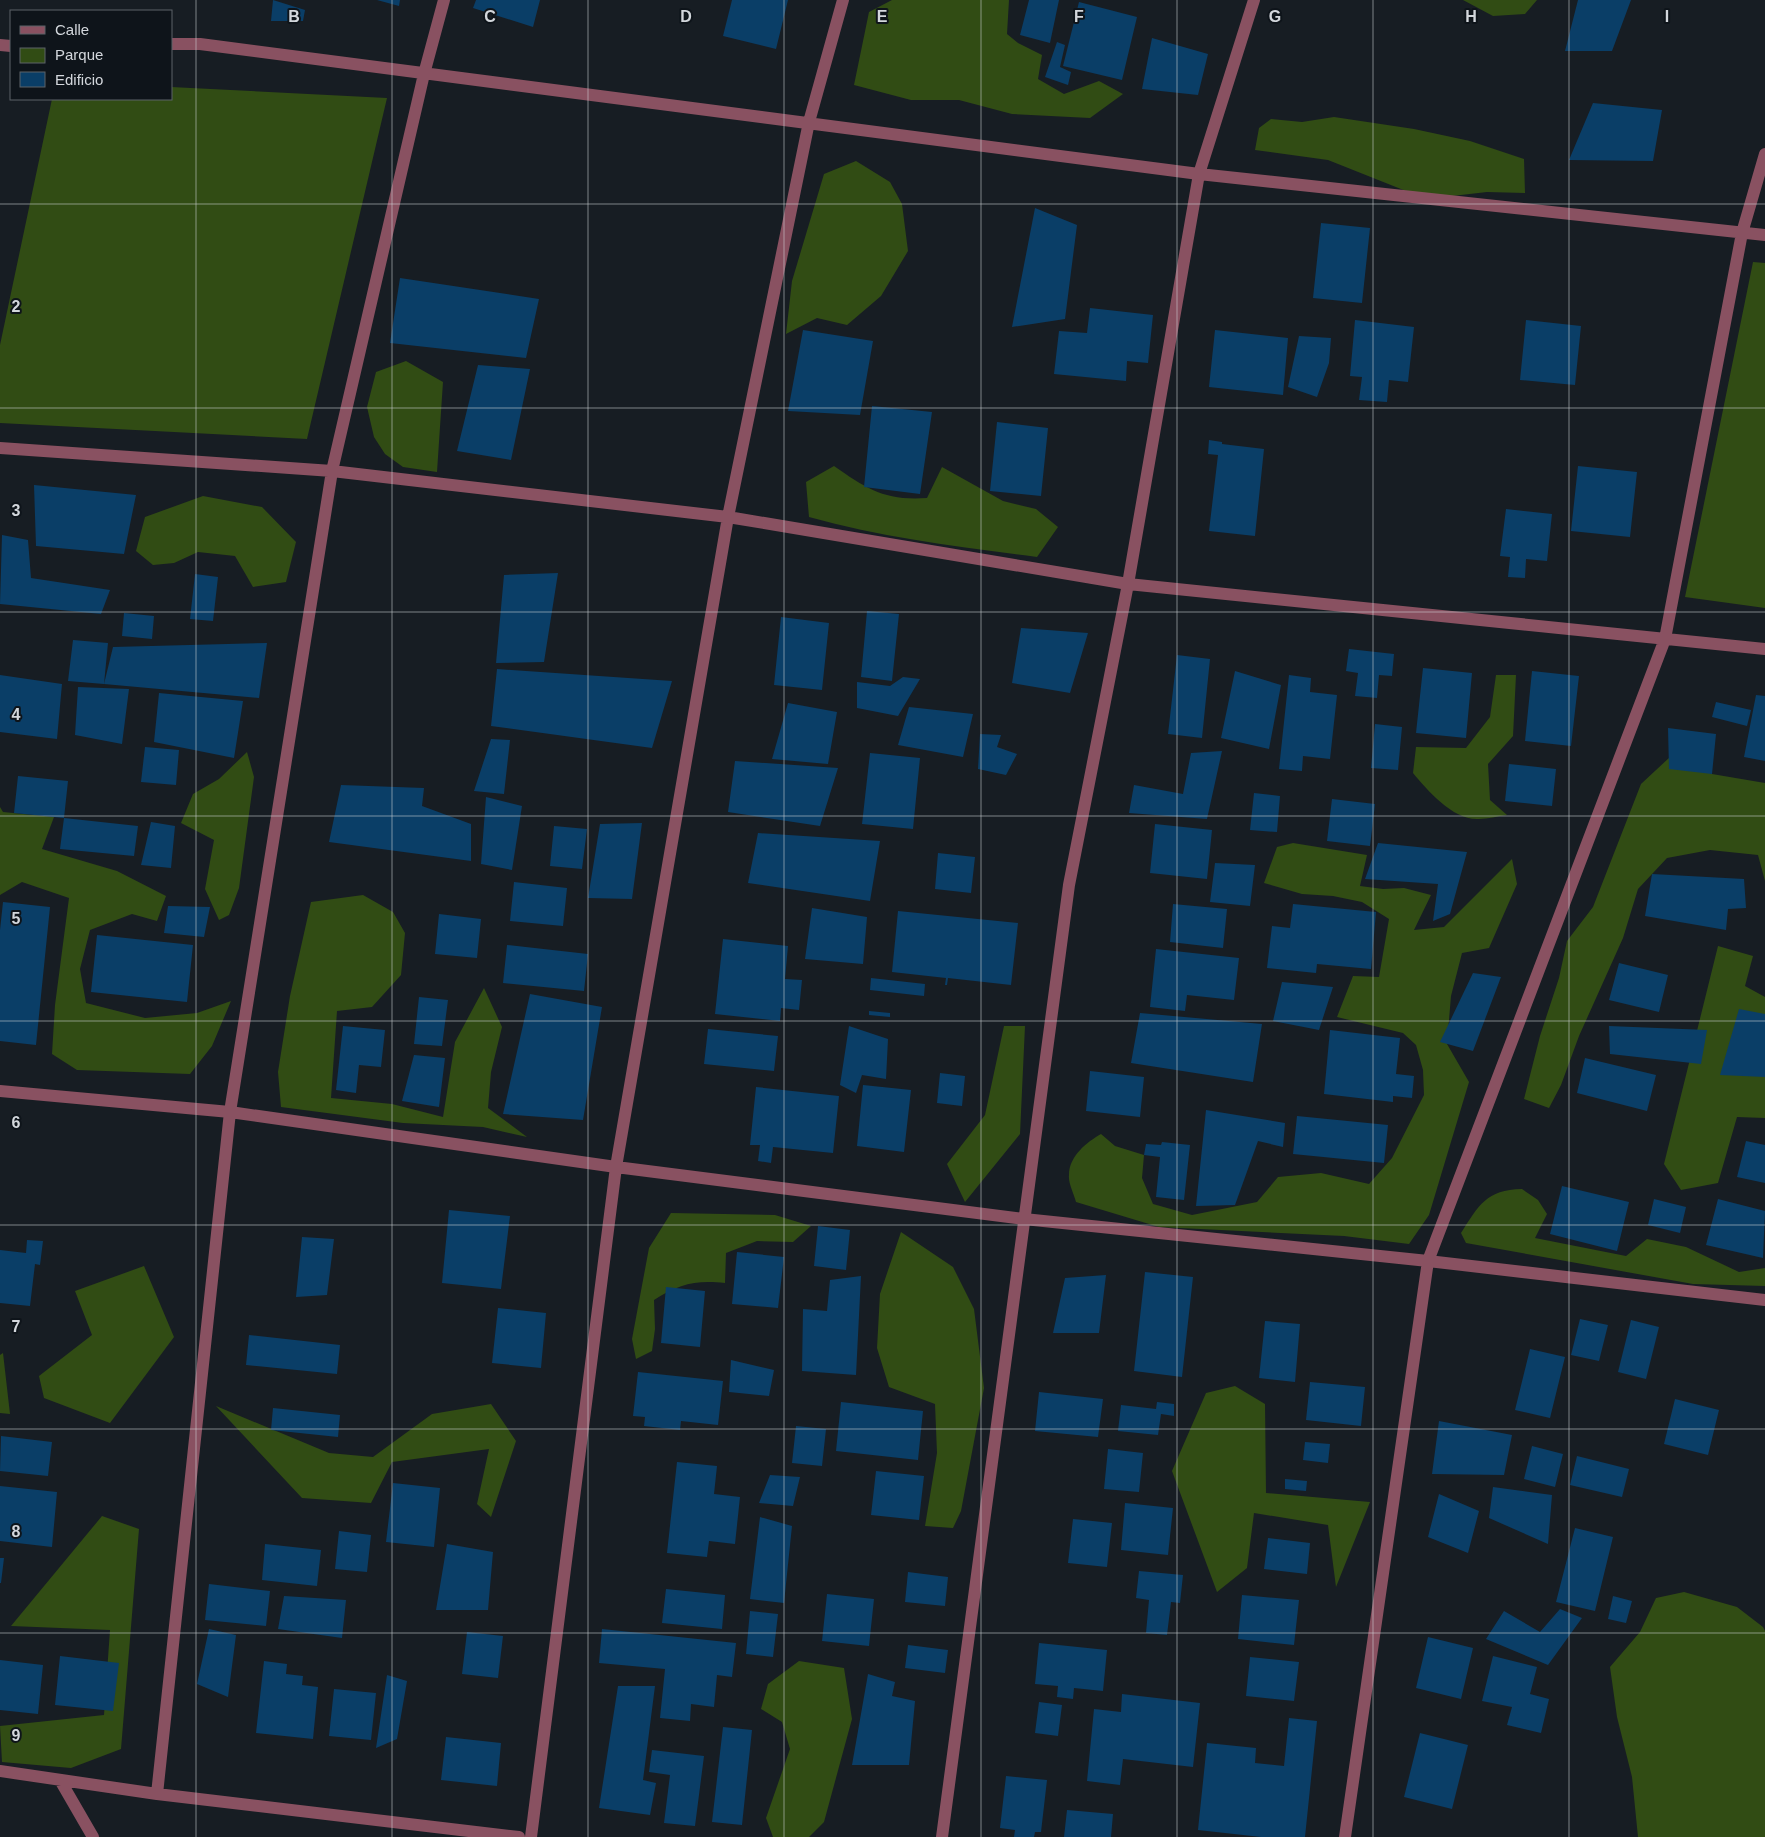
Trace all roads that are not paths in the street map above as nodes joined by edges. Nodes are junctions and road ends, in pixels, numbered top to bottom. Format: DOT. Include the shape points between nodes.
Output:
graph roads {
  1 [pos="444,0"];
  2 [pos="843,0"];
  3 [pos="1254,0"];
  4 [pos="172,44"];
  5 [pos="424,74"];
  6 [pos="809,122"];
  7 [pos="1765,154"];
  8 [pos="1199,174"];
  9 [pos="1742,233"];
  10 [pos="1765,235"];
  11 [pos="0,448"];
  12 [pos="332,471"];
  13 [pos="728,517"];
  14 [pos="1128,584"];
  15 [pos="1665,639"];
  16 [pos="1765,649"];
  17 [pos="0,1091"];
  18 [pos="230,1112"];
  19 [pos="616,1167"];
  20 [pos="1024,1219"];
  21 [pos="1428,1261"];
  22 [pos="1765,1300"];
  23 [pos="0,1771"];
  24 [pos="60,1780"];
  25 [pos="156,1794"];
  26 [pos="93,1837"];
  27 [pos="519,1837"];
  28 [pos="531,1837"];
  29 [pos="942,1837"];
  30 [pos="1345,1837"];
  1 -- 5 [label="street"];
  2 -- 6 [label="street"];
  3 -- 8 [label="street"];
  4 -- 5 [label="street" via="200,44"];
  5 -- 6 [label="street"];
  5 -- 12 [label="street"];
  6 -- 8 [label="street"];
  6 -- 13 [label="street"];
  7 -- 9 [label="street"];
  8 -- 9 [label="street"];
  8 -- 14 [label="street"];
  9 -- 10 [label="street"];
  9 -- 15 [label="street"];
  11 -- 12 [label="street"];
  12 -- 13 [label="street"];
  12 -- 18 [label="street"];
  13 -- 14 [label="street"];
  13 -- 19 [label="street"];
  14 -- 15 [label="street"];
  14 -- 20 [label="street" via="1069,885"];
  15 -- 16 [label="street"];
  15 -- 21 [label="street"];
  17 -- 18 [label="street"];
  18 -- 19 [label="street"];
  18 -- 25 [label="street"];
  19 -- 20 [label="street"];
  19 -- 28 [label="street"];
  20 -- 21 [label="street"];
  20 -- 29 [label="street"];
  21 -- 22 [label="street"];
  21 -- 30 [label="street"];
  23 -- 24 [label="street"];
  24 -- 25 [label="street"];
  24 -- 26 [label="street"];
  25 -- 27 [label="street"];
}
